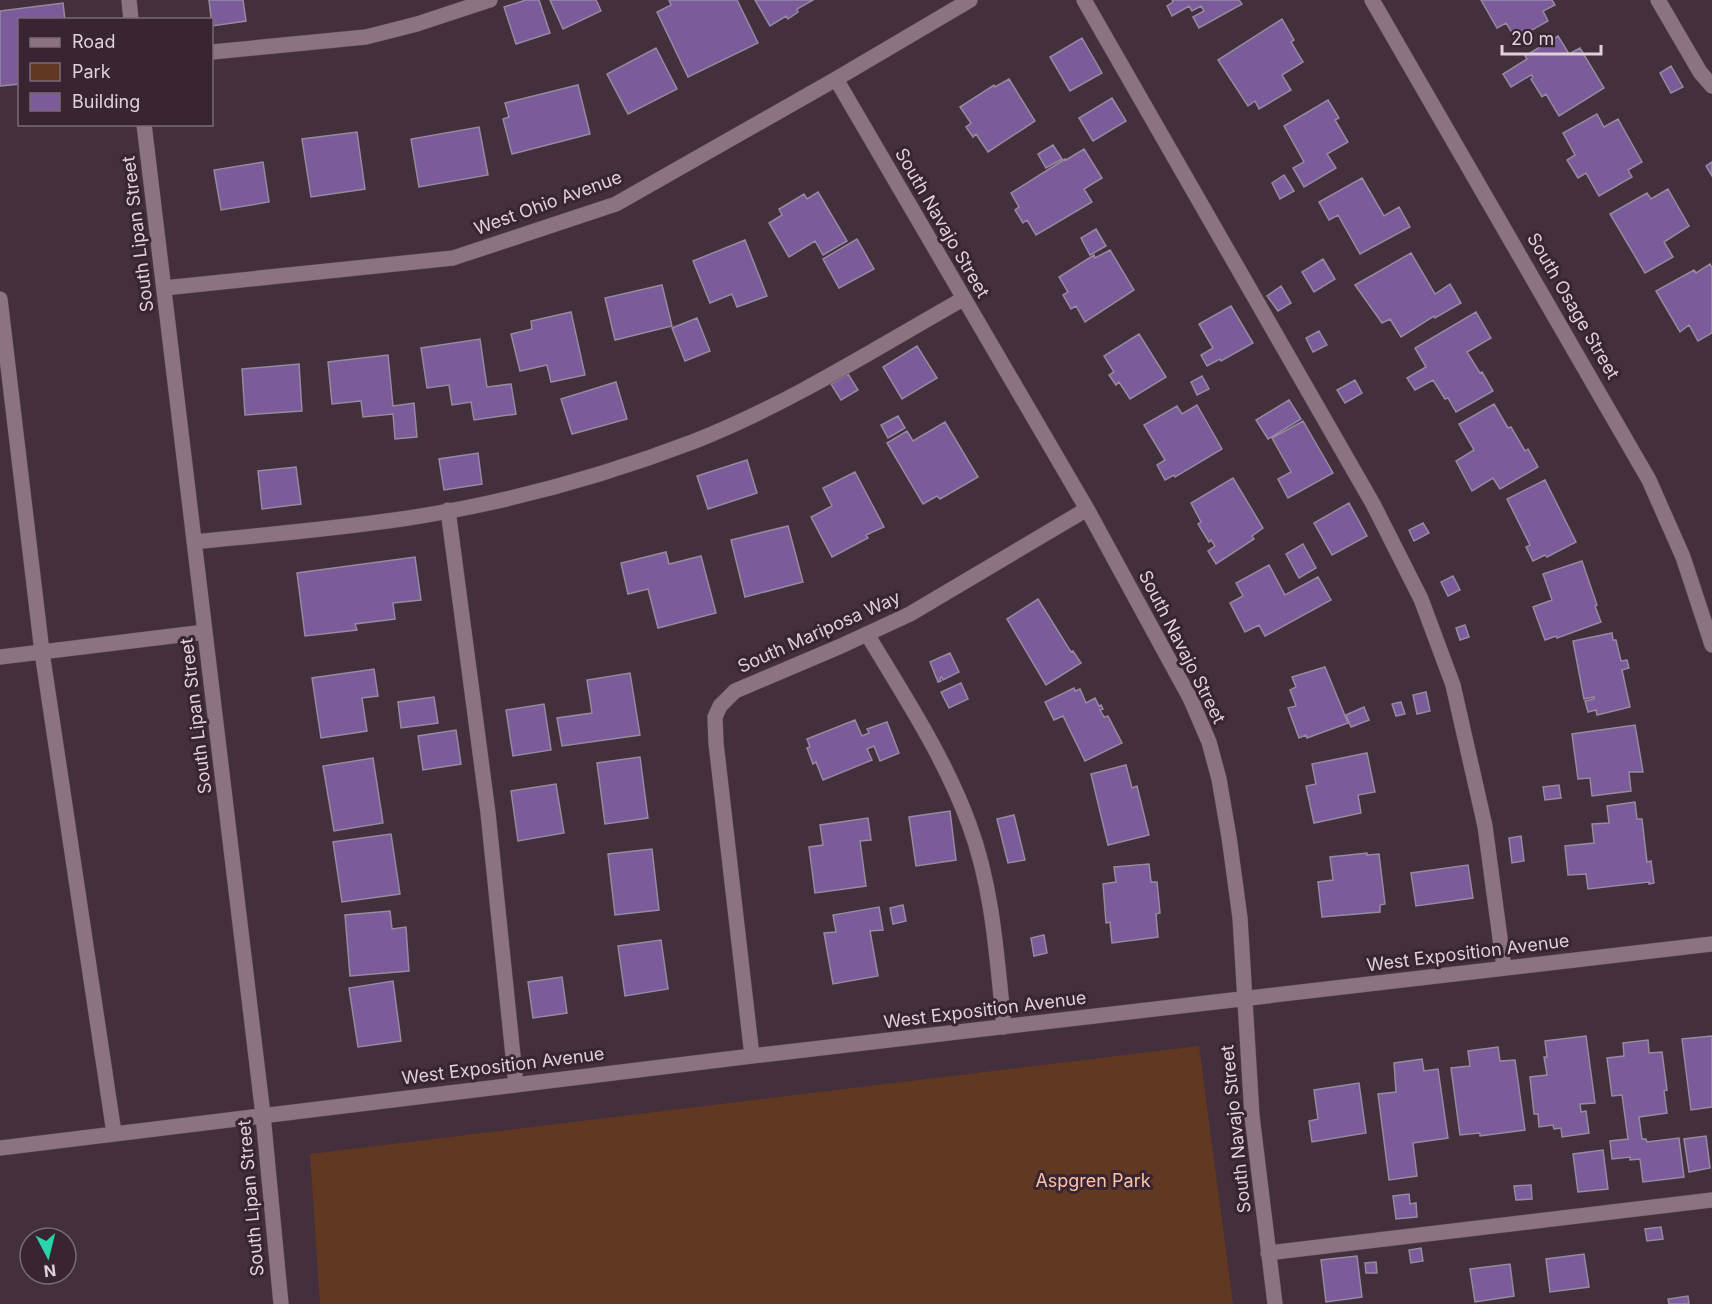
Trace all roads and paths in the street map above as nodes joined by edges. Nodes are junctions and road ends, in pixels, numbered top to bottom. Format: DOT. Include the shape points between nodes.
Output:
graph roads {
  1 [pos="129,0"];
  2 [pos="490,0"];
  3 [pos="970,0"];
  4 [pos="1084,0"];
  5 [pos="1372,0"];
  6 [pos="1658,0"];
  7 [pos="131,18"];
  8 [pos="213,52"];
  9 [pos="836,80"];
  10 [pos="1712,86"];
  11 [pos="144,126"];
  12 [pos="164,288"];
  13 [pos="0,299"];
  14 [pos="963,299"];
  15 [pos="1087,509"];
  16 [pos="448,510"];
  17 [pos="194,542"];
  18 [pos="205,632"];
  19 [pos="867,634"];
  20 [pos="1712,645"];
  21 [pos="42,652"];
  22 [pos="0,657"];
  23 [pos="1712,944"];
  24 [pos="1504,968"];
  25 [pos="1245,999"];
  26 [pos="1004,1027"];
  27 [pos="752,1056"];
  28 [pos="516,1085"];
  29 [pos="263,1114"];
  30 [pos="114,1133"];
  31 [pos="0,1148"];
  32 [pos="1712,1200"];
  33 [pos="1268,1253"];
  34 [pos="280,1304"];
  35 [pos="1275,1304"];
  1 -- 7 [label="street"];
  2 -- 8 [label="street" via="366,37"];
  3 -- 9 [label="street, West Ohio Avenue"];
  4 -- 24 [label="street" via="1373,504 1421,599 1453,685 1485,826"];
  5 -- 20 [label="street, South Osage Street" via="1649,480 1683,557"];
  6 -- 10 [label="street"];
  9 -- 12 [label="street, West Ohio Avenue" via="616,204 453,258"];
  9 -- 14 [label="street, South Navajo Street"];
  11 -- 12 [label="street, South Lipan Street"];
  12 -- 17 [label="street, South Lipan Street"];
  13 -- 21 [label="street"];
  14 -- 15 [label="street, South Navajo Street"];
  14 -- 16 [label="street" via="787,399 696,440 592,477"];
  15 -- 19 [label="street, South Mariposa Way" via="910,614"];
  15 -- 25 [label="street, South Navajo Street" via="1191,700 1209,742 1229,837"];
  16 -- 17 [label="street" via="402,519"];
  16 -- 28 [label="street" via="488,813"];
  17 -- 18 [label="street, South Lipan Street"];
  18 -- 21 [label="street"];
  18 -- 29 [label="street, South Lipan Street"];
  19 -- 26 [label="street" via="941,759 970,824 992,919"];
  19 -- 27 [label="street, South Mariposa Way" via="735,691 720,705 715,717"];
  21 -- 22 [label="street"];
  21 -- 30 [label="street"];
  23 -- 24 [label="street, West Exposition Avenue"];
  24 -- 25 [label="street, West Exposition Avenue"];
  25 -- 26 [label="street, West Exposition Avenue"];
  25 -- 33 [label="street, South Navajo Street" via="1252,1116"];
  26 -- 27 [label="street, West Exposition Avenue"];
  27 -- 28 [label="street, West Exposition Avenue"];
  28 -- 29 [label="street, West Exposition Avenue"];
  29 -- 30 [label="street, West Exposition Avenue"];
  29 -- 34 [label="street, South Lipan Street"];
  30 -- 31 [label="street, West Exposition Avenue"];
  32 -- 33 [label="street"];
  33 -- 35 [label="street, South Navajo Street"];
}
